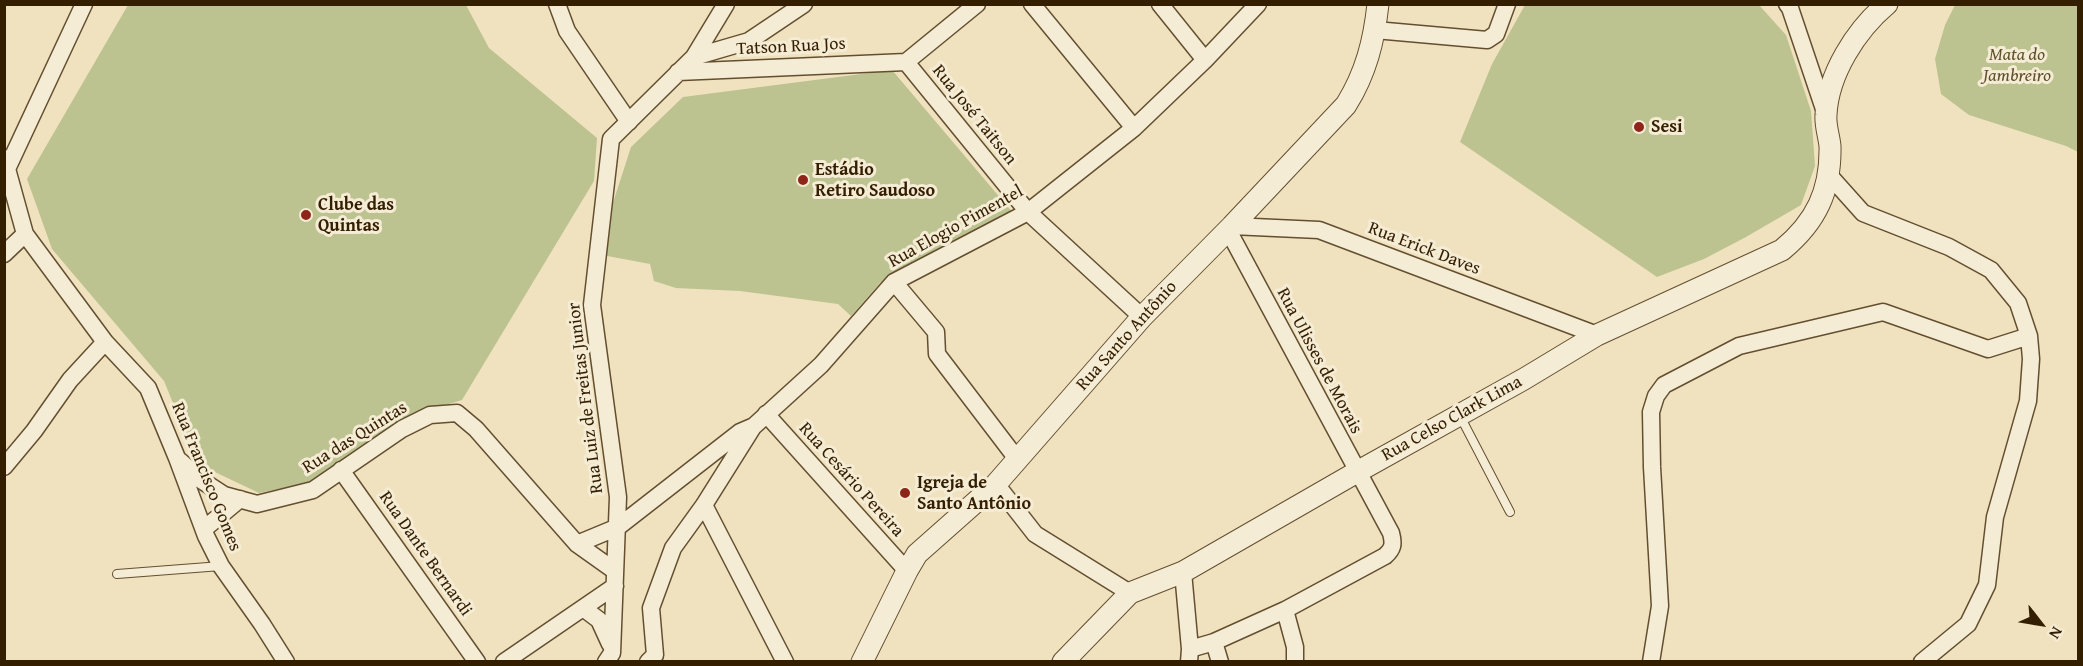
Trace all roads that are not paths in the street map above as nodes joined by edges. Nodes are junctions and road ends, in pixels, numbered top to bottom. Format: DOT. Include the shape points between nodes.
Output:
graph roads {
  1 [pos="84,4"];
  2 [pos="557,4"];
  3 [pos="726,4"];
  4 [pos="804,4"];
  5 [pos="977,4"];
  6 [pos="1032,4"];
  7 [pos="1160,4"];
  8 [pos="1258,4"];
  9 [pos="1378,4"];
  10 [pos="1507,4"];
  11 [pos="1787,4"];
  12 [pos="1887,4"];
  13 [pos="1375,30"];
  14 [pos="694,57"];
  15 [pos="1205,60"];
  16 [pos="906,62"];
  17 [pos="678,72"];
  18 [pos="1826,116"];
  19 [pos="628,122"];
  20 [pos="1134,128"];
  21 [pos="6,163"];
  22 [pos="1829,175"];
  23 [pos="1028,212"];
  24 [pos="1230,228"];
  25 [pos="25,234"];
  26 [pos="4,254"];
  27 [pos="894,282"];
  28 [pos="1142,317"];
  29 [pos="1597,335"];
  30 [pos="2029,336"];
  31 [pos="105,342"];
  32 [pos="766,414"];
  33 [pos="1460,415"];
  34 [pos="754,426"];
  35 [pos="177,458"];
  36 [pos="1017,459"];
  37 [pos="4,467"];
  38 [pos="342,470"];
  39 [pos="1357,472"];
  40 [pos="996,484"];
  41 [pos="240,499"];
  42 [pos="704,505"];
  43 [pos="1510,512"];
  44 [pos="618,527"];
  45 [pos="204,529"];
  46 [pos="577,544"];
  47 [pos="221,566"];
  48 [pos="907,571"];
  49 [pos="1183,572"];
  50 [pos="117,574"];
  51 [pos="615,579"];
  52 [pos="1130,593"];
  53 [pos="583,608"];
  54 [pos="1285,610"];
  55 [pos="1214,642"];
  56 [pos="1190,655"];
  57 [pos="609,657"];
  58 [pos="514,659"];
  59 [pos="286,662"];
  60 [pos="477,662"];
  61 [pos="648,662"];
  62 [pos="785,662"];
  63 [pos="862,662"];
  64 [pos="1063,662"];
  65 [pos="1220,662"];
  66 [pos="1295,662"];
  67 [pos="1651,662"];
  68 [pos="1922,662"];
  1 -- 21 [label="street"];
  2 -- 19 [label="street" via="567,31"];
  3 -- 14 [label="street"];
  4 -- 14 [label="street" via="749,41"];
  5 -- 16 [label="street"];
  6 -- 20 [label="street"];
  7 -- 15 [label="street"];
  8 -- 15 [label="street, Rua Elogio Pimentel"];
  9 -- 13 [label="street, Rua Santo Antônio"];
  10 -- 13 [label="street" via="1496,34 1487,40"];
  11 -- 18 [label="street"];
  12 -- 18 [label="street, Rua Celso Clark Lima" via="1845,57 1832,85"];
  13 -- 24 [label="street, Rua Santo Antônio" via="1360,83 1346,105"];
  14 -- 17 [label="street"];
  15 -- 20 [label="street, Rua Elogio Pimentel"];
  16 -- 17 [label="street, Tatson Rua Jos"];
  16 -- 23 [label="street, Rua José Taitson"];
  17 -- 19 [label="street"];
  18 -- 22 [label="street, Rua Celso Clark Lima"];
  19 -- 44 [label="street, Rua Luiz de Freitas Junior" via="611,139 592,305 618,497"];
  20 -- 23 [label="street, Rua Elogio Pimentel"];
  21 -- 25 [label="street"];
  22 -- 29 [label="street, Rua Celso Clark Lima" via="1823,198 1800,236 1782,250"];
  22 -- 30 [label="street" via="1863,213 1949,247 1990,270 2018,303"];
  23 -- 27 [label="street, Rua Elogio Pimentel"];
  23 -- 28 [label="street, Rua José Taitson"];
  24 -- 28 [label="street, Rua Santo Antônio"];
  24 -- 29 [label="street, Rua Erick Daves" via="1319,230"];
  24 -- 39 [label="street, Rua Ulisses de Morais"];
  25 -- 26 [label="street"];
  25 -- 31 [label="street"];
  27 -- 32 [label="street, Rua Elogio Pimentel" via="820,365"];
  27 -- 36 [label="street" via="936,332 937,354"];
  28 -- 36 [label="street, Rua Santo Antônio"];
  29 -- 33 [label="street, Rua Celso Clark Lima"];
  30 -- 67 [label="street" via="1988,349 1883,312 1739,346 1664,385 1651,412 1660,606"];
  30 -- 68 [label="street" via="2028,401 1995,517 1987,585 1968,624"];
  31 -- 35 [label="street, Rua Francisco Gomes" via="148,388"];
  31 -- 37 [label="street" via="70,380"];
  32 -- 34 [label="street, Rua Elogio Pimentel"];
  32 -- 48 [label="street, Rua Cesário Pereira"];
  33 -- 39 [label="street, Rua Celso Clark Lima"];
  33 -- 43 [label="lane"];
  34 -- 42 [label="street"];
  34 -- 44 [label="street, Rua Elogio Pimentel" via="740,432"];
  35 -- 41 [label="street, Rua das Quintas" via="224,495"];
  35 -- 45 [label="street, Rua Francisco Gomes"];
  36 -- 40 [label="street, Rua Santo Antônio"];
  38 -- 41 [label="street, Rua das Quintas" via="313,490 257,504"];
  38 -- 46 [label="street, Rua das Quintas" via="429,415 458,413"];
  38 -- 60 [label="street, Rua Dante Bernardi"];
  39 -- 49 [label="street, Rua Celso Clark Lima"];
  39 -- 54 [label="street, Rua Ulisses de Morais" via="1391,533 1391,550"];
  40 -- 48 [label="street, Rua Santo Antônio" via="917,554"];
  40 -- 52 [label="street" via="1035,534"];
  41 -- 45 [label="street"];
  42 -- 61 [label="street" via="673,548 651,608 655,655"];
  42 -- 62 [label="street"];
  44 -- 46 [label="street, Rua Elogio Pimentel"];
  44 -- 51 [label="street, Rua Luiz de Freitas Junior"];
  45 -- 47 [label="street, Rua Francisco Gomes"];
  46 -- 51 [label="street"];
  47 -- 50 [label="lane"];
  47 -- 59 [label="street, Rua Francisco Gomes"];
  48 -- 63 [label="street, Rua Santo Antônio"];
  49 -- 52 [label="street, Rua Celso Clark Lima"];
  49 -- 56 [label="street"];
  51 -- 53 [label="street"];
  51 -- 57 [label="street, Rua Luiz de Freitas Junior"];
  52 -- 64 [label="street, Rua Celso Clark Lima"];
  53 -- 57 [label="street, Rua Luiz de Freitas Junior" via="599,620 608,638"];
  53 -- 58 [label="street"];
  54 -- 55 [label="street"];
  54 -- 66 [label="street"];
  55 -- 56 [label="street"];
  55 -- 65 [label="street"];
}
